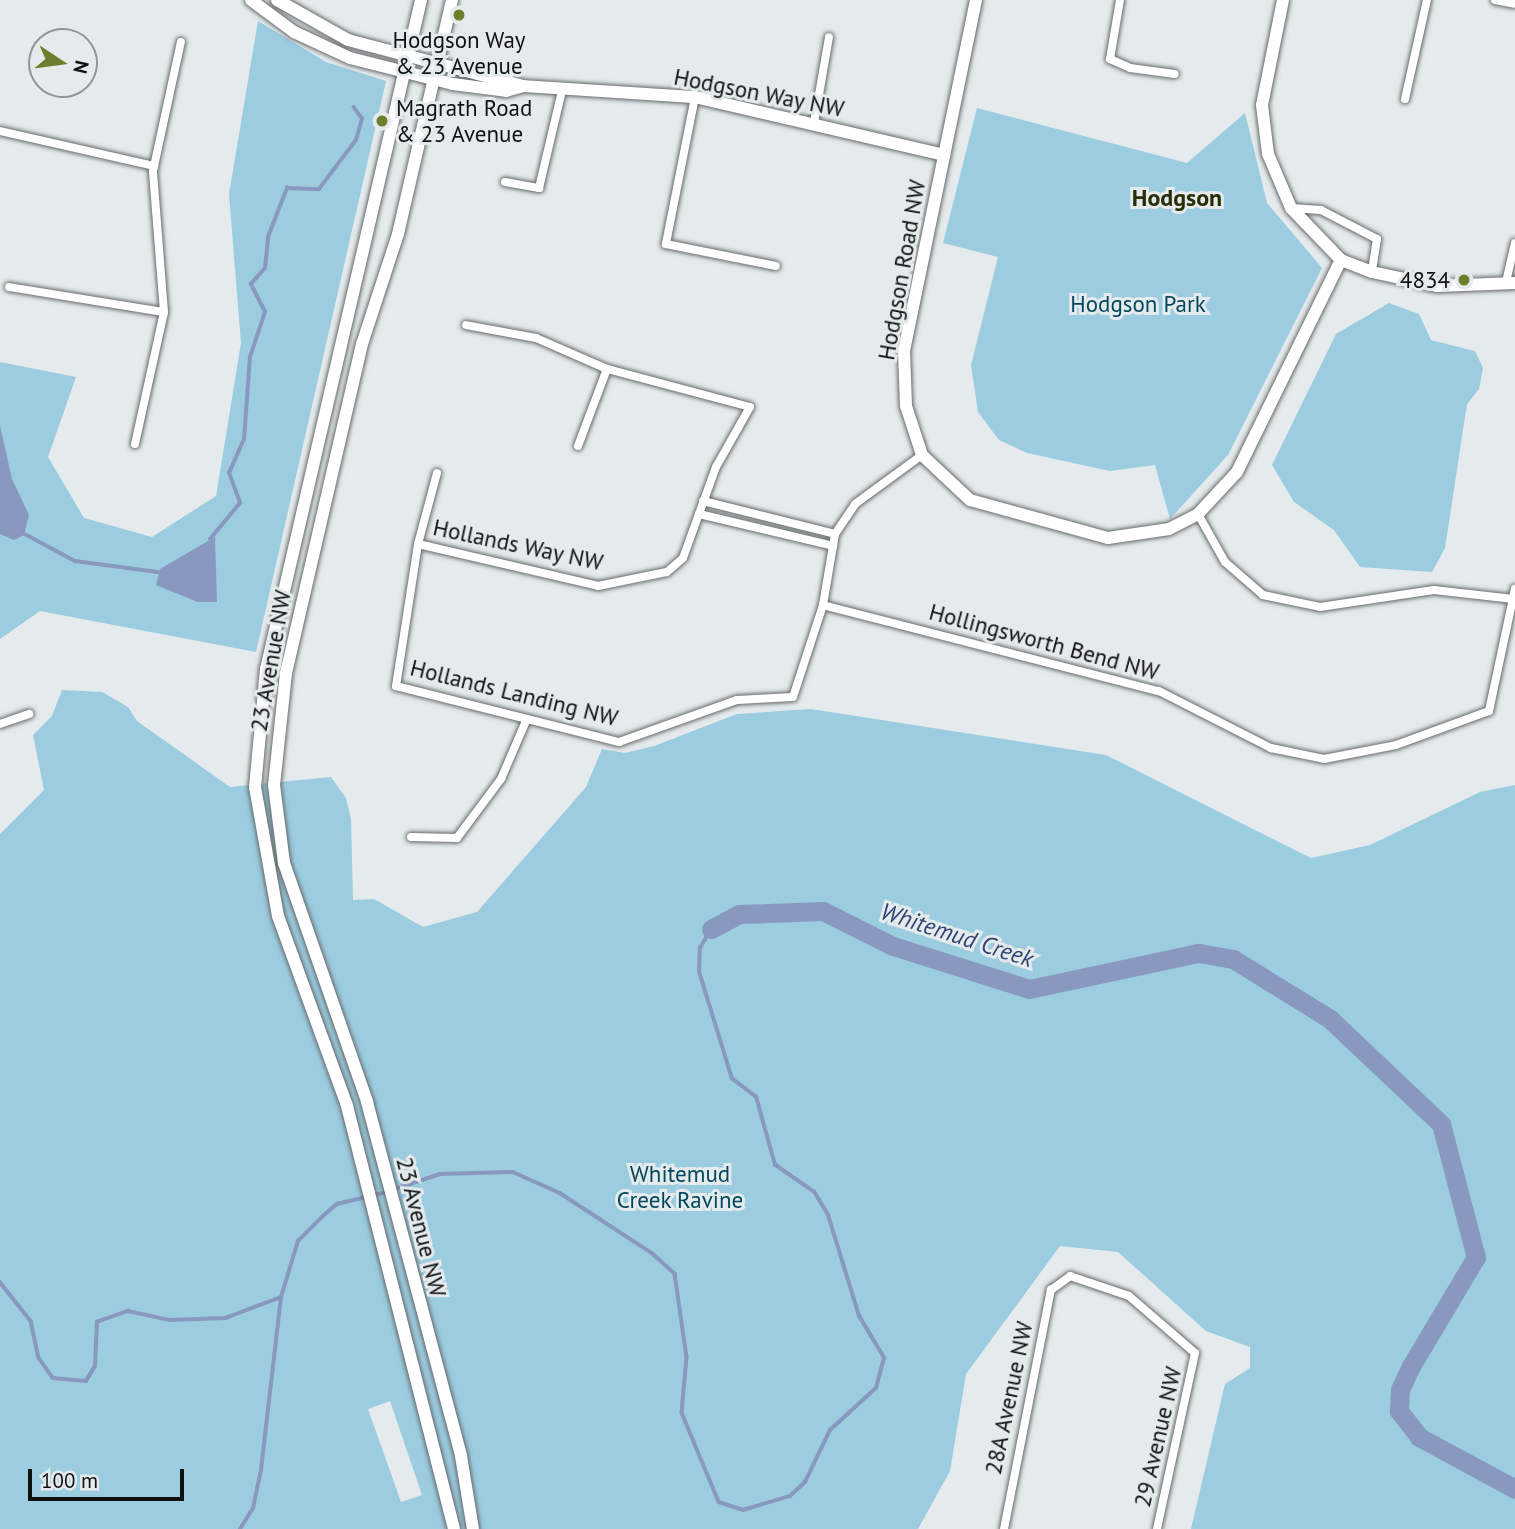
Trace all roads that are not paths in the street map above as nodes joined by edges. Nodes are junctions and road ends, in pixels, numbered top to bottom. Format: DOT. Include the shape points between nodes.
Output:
graph roads {
  1 [pos="251,0"];
  2 [pos="277,0"];
  3 [pos="421,0"];
  4 [pos="452,0"];
  5 [pos="976,0"];
  6 [pos="1119,0"];
  7 [pos="1283,0"];
  8 [pos="1427,0"];
  9 [pos="1495,0"];
  10 [pos="1515,5"];
  11 [pos="829,37"];
  12 [pos="181,42"];
  13 [pos="408,56"];
  14 [pos="437,63"];
  15 [pos="404,72"];
  16 [pos="1175,74"];
  17 [pos="434,79"];
  18 [pos="523,86"];
  19 [pos="562,91"];
  20 [pos="695,97"];
  21 [pos="1405,99"];
  22 [pos="814,123"];
  23 [pos="0,131"];
  24 [pos="944,155"];
  25 [pos="154,166"];
  26 [pos="505,182"];
  27 [pos="1291,208"];
  28 [pos="1515,243"];
  29 [pos="1340,260"];
  30 [pos="776,266"];
  31 [pos="1372,272"];
  32 [pos="1510,283"];
  33 [pos="9,287"];
  34 [pos="163,312"];
  35 [pos="466,325"];
  36 [pos="607,369"];
  37 [pos="135,444"];
  38 [pos="578,446"];
  39 [pos="922,455"];
  40 [pos="438,473"];
  41 [pos="703,501"];
  42 [pos="699,514"];
  43 [pos="1198,514"];
  44 [pos="835,534"];
  45 [pos="418,544"];
  46 [pos="833,546"];
  47 [pos="1515,589"];
  48 [pos="1513,599"];
  49 [pos="823,605"];
  50 [pos="29,714"];
  51 [pos="526,721"];
  52 [pos="0,724"];
  53 [pos="411,837"];
  54 [pos="1195,1353"];
  55 [pos="454,1529"];
  56 [pos="473,1529"];
  57 [pos="1004,1529"];
  58 [pos="1157,1529"];
  1 -- 15 [label="main road, Hodgson Way NW" via="322,47"];
  2 -- 13 [label="main road, Hodgson Way NW" via="331,33"];
  3 -- 13 [label="main road, 23 Avenue NW"];
  4 -- 14 [label="main road, 23 Avenue NW"];
  5 -- 24 [label="main road, Hodgson Road NW"];
  6 -- 16 [label="street" via="1110,59 1130,68"];
  7 -- 27 [label="main road" via="1262,104 1268,154"];
  8 -- 21 [label="street"];
  9 -- 10 [label="street"];
  11 -- 22 [label="street"];
  12 -- 25 [label="street"];
  13 -- 14 [label="main road, Hodgson Way NW"];
  13 -- 15 [label="main road, 23 Avenue NW"];
  14 -- 17 [label="main road, 23 Avenue NW"];
  14 -- 18 [label="main road, Hodgson Way NW"];
  15 -- 17 [label="main road, Hodgson Way NW"];
  15 -- 55 [label="main road, 23 Avenue NW" via="257,728 255,787 266,869 360,1153"];
  17 -- 18 [label="main road, Hodgson Way NW" via="506,91"];
  17 -- 56 [label="main road, 23 Avenue NW" via="313,555 280,704 275,774 284,863 380,1150 461,1456"];
  18 -- 19 [label="main road, Hodgson Way NW"];
  19 -- 20 [label="main road, Hodgson Way NW"];
  19 -- 26 [label="street" via="539,188"];
  20 -- 22 [label="main road, Hodgson Way NW"];
  20 -- 30 [label="street" via="666,244"];
  22 -- 24 [label="main road, Hodgson Way NW"];
  23 -- 25 [label="street"];
  24 -- 39 [label="main road, Hodgson Road NW" via="904,351 906,406"];
  25 -- 34 [label="street" via="152,208"];
  27 -- 29 [label="main road"];
  27 -- 31 [label="street" via="1321,210 1377,239"];
  28 -- 32 [label="street"];
  29 -- 31 [label="main road"];
  29 -- 43 [label="main road, Hodgson Road NW" via="1237,472"];
  31 -- 32 [label="main road" via="1437,286"];
  33 -- 34 [label="street"];
  34 -- 37 [label="street"];
  35 -- 36 [label="street" via="536,338"];
  36 -- 38 [label="street"];
  36 -- 41 [label="street, Hollands Way NW" via="750,407"];
  39 -- 43 [label="main road, Hodgson Road NW" via="970,500 1078,533 1142,536"];
  39 -- 44 [label="street, Hollands Landing NW" via="855,504"];
  40 -- 45 [label="street, Hollands Landing NW"];
  41 -- 42 [label="street, Hollands Way NW"];
  41 -- 44 [label="street"];
  42 -- 45 [label="street, Hollands Way NW" via="683,558 667,572 598,586"];
  42 -- 46 [label="street"];
  43 -- 48 [label="street" via="1225,562 1263,595 1320,607 1434,590"];
  44 -- 46 [label="street, Hollands Landing NW"];
  45 -- 51 [label="street, Hollands Landing NW" via="396,686"];
  46 -- 49 [label="street, Hollands Landing NW"];
  47 -- 48 [label="street, Hollingsworth Bend NW"];
  48 -- 49 [label="street, Hollingsworth Bend NW" via="1489,711 1396,745 1324,759 1271,748 1159,691"];
  49 -- 51 [label="street, Hollands Landing NW" via="793,697 737,700 619,742"];
  50 -- 52 [label="street"];
  51 -- 53 [label="street" via="501,779 457,838"];
  54 -- 57 [label="street, 28A Avenue NW" via="1120,1291 1060,1278 1051,1290 1017,1437"];
  54 -- 58 [label="street, 29 Avenue NW"];
}
